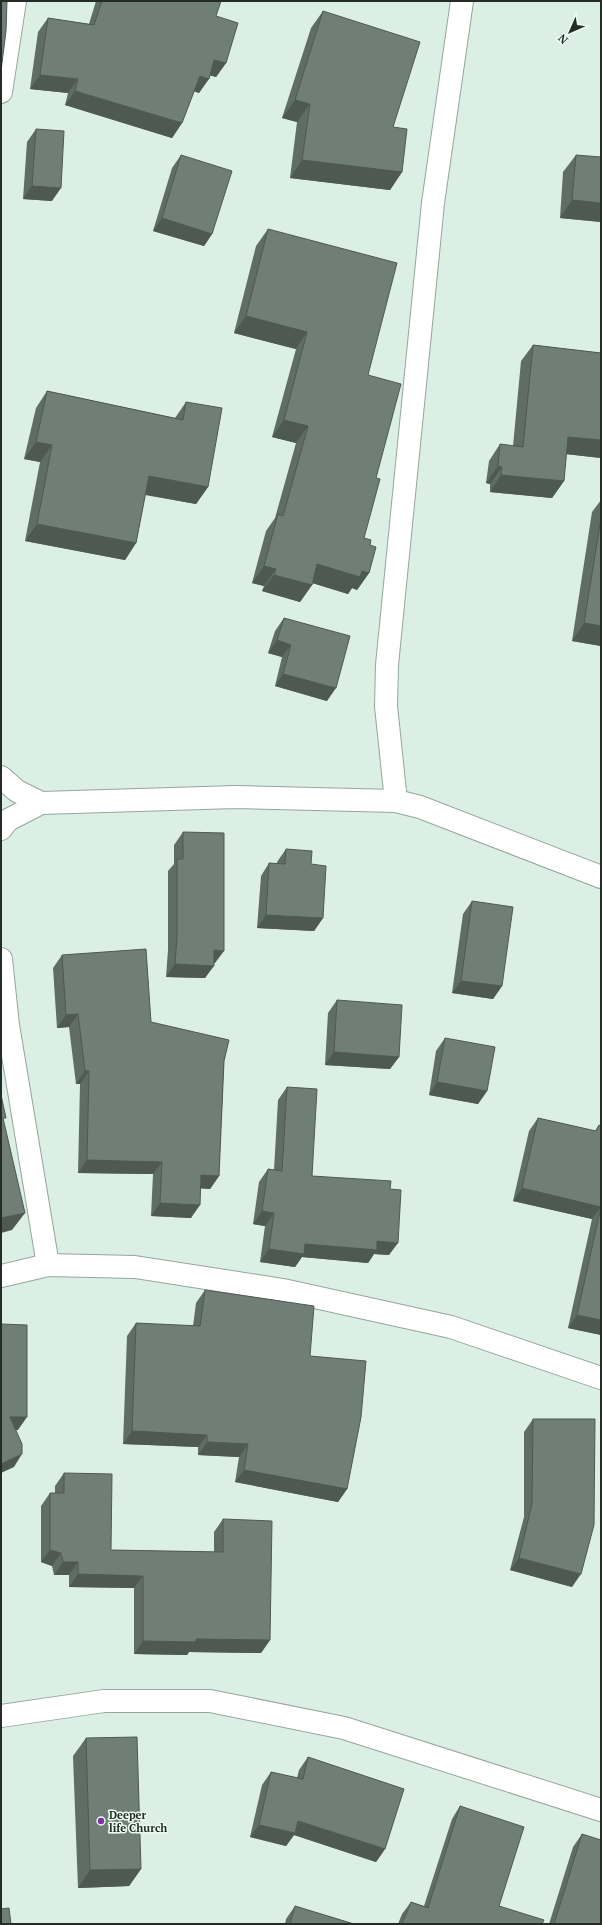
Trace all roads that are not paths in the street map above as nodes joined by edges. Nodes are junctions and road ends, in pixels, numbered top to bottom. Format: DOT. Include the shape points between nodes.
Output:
graph roads {
  1 [pos="15,1"];
  2 [pos="462,1"];
  3 [pos="1,92"];
  4 [pos="1,777"];
  5 [pos="396,800"];
  6 [pos="41,804"];
  7 [pos="1,829"];
  8 [pos="601,877"];
  9 [pos="1,959"];
  10 [pos="48,1265"];
  11 [pos="1,1276"];
  12 [pos="601,1378"];
  13 [pos="1,1716"];
  14 [pos="601,1810"];
  1 -- 3 [label="street"];
  2 -- 5 [label="street" via="433,203 387,665 386,706"];
  4 -- 6 [label="street" via="17,791"];
  5 -- 6 [label="street" via="236,797"];
  5 -- 8 [label="street"];
  6 -- 7 [label="street" via="8,820"];
  9 -- 10 [label="street" via="8,1025"];
  10 -- 11 [label="street"];
  10 -- 12 [label="street" via="135,1267 283,1290 451,1327"];
  13 -- 14 [label="street" via="104,1701 210,1701 344,1728"];
}
